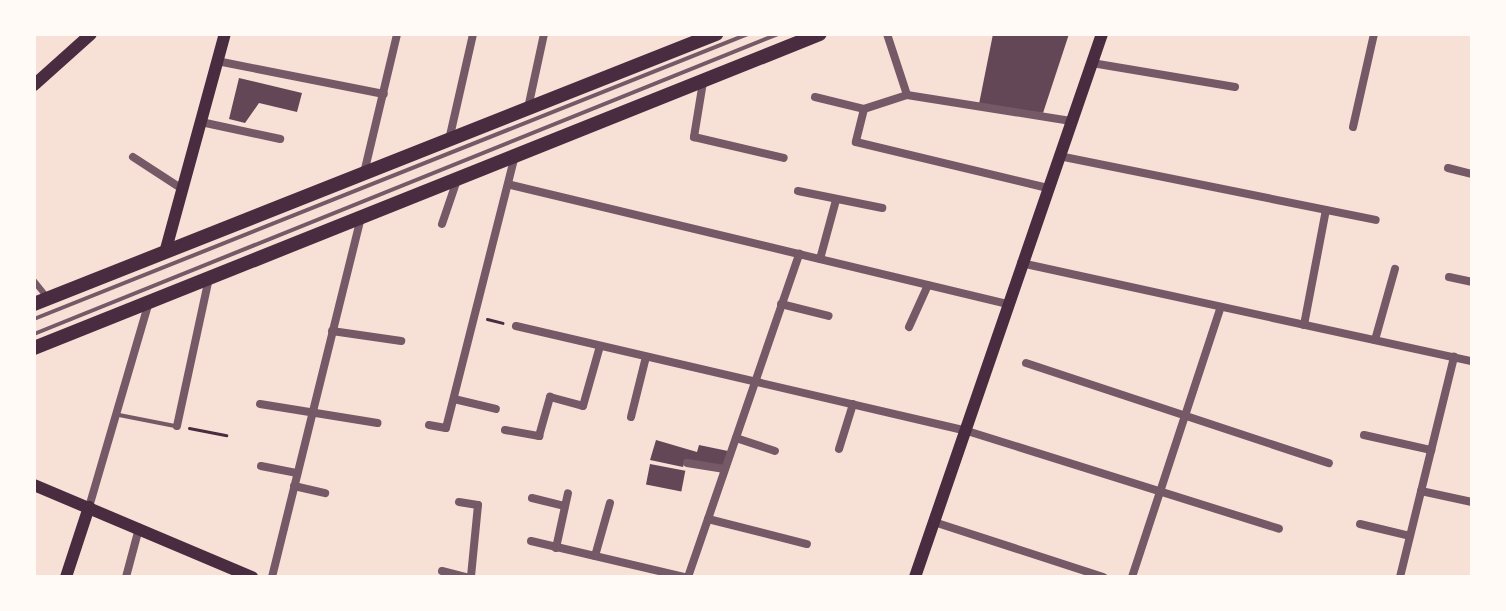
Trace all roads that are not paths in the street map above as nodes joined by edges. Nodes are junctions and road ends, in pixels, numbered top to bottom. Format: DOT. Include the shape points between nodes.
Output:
graph roads {
  1 [pos="91,34"];
  2 [pos="225,34"];
  3 [pos="397,34"];
  4 [pos="473,34"];
  5 [pos="544,34"];
  6 [pos="716,34"];
  7 [pos="748,34"];
  8 [pos="778,34"];
  9 [pos="820,34"];
  10 [pos="887,34"];
  11 [pos="1102,34"];
  12 [pos="1374,34"];
  13 [pos="217,61"];
  14 [pos="1092,63"];
  15 [pos="37,78"];
  16 [pos="703,82"];
  17 [pos="1235,87"];
  18 [pos="384,94"];
  19 [pos="907,95"];
  20 [pos="815,97"];
  21 [pos="528,108"];
  22 [pos="864,109"];
  23 [pos="1071,121"];
  24 [pos="201,122"];
  25 [pos="1353,127"];
  26 [pos="280,139"];
  27 [pos="448,141"];
  28 [pos="1059,156"];
  29 [pos="133,157"];
  30 [pos="784,158"];
  31 [pos="514,159"];
  32 [pos="1448,168"];
  33 [pos="1472,174"];
  34 [pos="363,176"];
  35 [pos="458,179"];
  36 [pos="511,185"];
  37 [pos="1047,188"];
  38 [pos="182,189"];
  39 [pos="798,191"];
  40 [pos="836,200"];
  41 [pos="882,208"];
  42 [pos="1326,210"];
  43 [pos="361,215"];
  44 [pos="1376,220"];
  45 [pos="442,224"];
  46 [pos="166,249"];
  47 [pos="799,254"];
  48 [pos="820,259"];
  49 [pos="1021,263"];
  50 [pos="1395,269"];
  51 [pos="210,274"];
  52 [pos="1449,277"];
  53 [pos="34,281"];
  54 [pos="1472,282"];
  55 [pos="928,285"];
  56 [pos="48,298"];
  57 [pos="150,298"];
  58 [pos="34,304"];
  59 [pos="781,304"];
  60 [pos="1007,304"];
  61 [pos="1220,309"];
  62 [pos="829,316"];
  63 [pos="34,319"];
  64 [pos="1304,325"];
  65 [pos="516,326"];
  66 [pos="909,327"];
  67 [pos="332,331"];
  68 [pos="34,334"];
  69 [pos="1375,340"];
  70 [pos="401,341"];
  71 [pos="600,346"];
  72 [pos="34,348"];
  73 [pos="646,357"];
  74 [pos="1454,357"];
  75 [pos="1472,361"];
  76 [pos="1026,363"];
  77 [pos="755,382"];
  78 [pos="454,399"];
  79 [pos="260,404"];
  80 [pos="853,404"];
  81 [pos="496,409"];
  82 [pos="312,414"];
  83 [pos="119,415"];
  84 [pos="631,417"];
  85 [pos="1185,417"];
  86 [pos="377,423"];
  87 [pos="429,425"];
  88 [pos="177,426"];
  89 [pos="505,430"];
  90 [pos="964,430"];
  91 [pos="1364,435"];
  92 [pos="736,438"];
  93 [pos="839,449"];
  94 [pos="1431,450"];
  95 [pos="775,451"];
  96 [pos="687,463"];
  97 [pos="1329,463"];
  98 [pos="261,466"];
  99 [pos="725,469"];
  100 [pos="297,473"];
  101 [pos="34,485"];
  102 [pos="294,486"];
  103 [pos="1421,491"];
  104 [pos="325,493"];
  105 [pos="568,493"];
  106 [pos="1159,495"];
  107 [pos="532,498"];
  108 [pos="459,502"];
  109 [pos="1472,502"];
  110 [pos="610,503"];
  111 [pos="564,506"];
  112 [pos="89,507"];
  113 [pos="708,519"];
  114 [pos="934,522"];
  115 [pos="1360,524"];
  116 [pos="139,528"];
  117 [pos="1279,529"];
  118 [pos="1410,536"];
  119 [pos="531,541"];
  120 [pos="807,544"];
  121 [pos="556,548"];
  122 [pos="595,556"];
  123 [pos="442,571"];
  124 [pos="230,572"];
  125 [pos="66,577"];
  126 [pos="126,577"];
  127 [pos="252,577"];
  128 [pos="272,577"];
  129 [pos="468,577"];
  130 [pos="686,577"];
  131 [pos="915,577"];
  132 [pos="1103,577"];
  133 [pos="1132,577"];
  134 [pos="1400,577"];
  1 -- 15 [label="main road"];
  2 -- 13 [label="main road"];
  3 -- 18 [label="street"];
  4 -- 27 [label="street"];
  5 -- 21 [label="street"];
  6 -- 21 [label="main road"];
  7 -- 63 [label="lane"];
  8 -- 68 [label="lane"];
  9 -- 16 [label="main road"];
  10 -- 19 [label="street"];
  11 -- 14 [label="main road"];
  12 -- 25 [label="street"];
  13 -- 18 [label="street"];
  13 -- 24 [label="main road"];
  14 -- 17 [label="street"];
  14 -- 23 [label="main road"];
  16 -- 30 [label="street" via="694,137"];
  16 -- 31 [label="main road"];
  18 -- 34 [label="street"];
  19 -- 22 [label="street"];
  19 -- 23 [label="street"];
  20 -- 22 [label="street"];
  21 -- 27 [label="main road"];
  22 -- 37 [label="street" via="856,142"];
  23 -- 28 [label="main road"];
  24 -- 26 [label="street"];
  24 -- 38 [label="main road"];
  27 -- 34 [label="main road"];
  28 -- 37 [label="main road"];
  28 -- 42 [label="street"];
  29 -- 38 [label="street"];
  31 -- 35 [label="main road"];
  31 -- 36 [label="street"];
  32 -- 33 [label="street"];
  34 -- 46 [label="main road"];
  35 -- 43 [label="main road"];
  35 -- 45 [label="street"];
  36 -- 47 [label="street"];
  36 -- 78 [label="street"];
  37 -- 49 [label="main road"];
  38 -- 46 [label="main road"];
  39 -- 40 [label="street"];
  40 -- 41 [label="street"];
  40 -- 48 [label="street"];
  42 -- 44 [label="street"];
  42 -- 64 [label="street"];
  43 -- 51 [label="main road"];
  43 -- 67 [label="street"];
  46 -- 56 [label="main road"];
  47 -- 48 [label="street"];
  47 -- 59 [label="street"];
  48 -- 55 [label="street"];
  49 -- 60 [label="main road"];
  49 -- 61 [label="street"];
  50 -- 69 [label="street"];
  51 -- 57 [label="main road"];
  51 -- 88 [label="street"];
  52 -- 54 [label="street"];
  53 -- 56 [label="street"];
  55 -- 60 [label="street"];
  55 -- 66 [label="street"];
  56 -- 58 [label="main road"];
  57 -- 72 [label="main road"];
  57 -- 83 [label="street"];
  59 -- 62 [label="street"];
  59 -- 77 [label="street"];
  60 -- 90 [label="main road"];
  61 -- 64 [label="street"];
  61 -- 85 [label="street"];
  64 -- 69 [label="street"];
  65 -- 71 [label="street"];
  67 -- 70 [label="street"];
  67 -- 82 [label="street"];
  69 -- 74 [label="street"];
  71 -- 73 [label="street"];
  71 -- 89 [label="street" via="583,406 550,397 539,436"];
  73 -- 77 [label="street"];
  73 -- 84 [label="street"];
  74 -- 75 [label="street"];
  74 -- 94 [label="street"];
  76 -- 85 [label="street"];
  77 -- 80 [label="street"];
  77 -- 92 [label="street"];
  78 -- 81 [label="street"];
  78 -- 87 [label="street" via="446,428"];
  79 -- 82 [label="street"];
  80 -- 90 [label="street"];
  80 -- 93 [label="street"];
  82 -- 86 [label="street"];
  82 -- 100 [label="street"];
  83 -- 88 [label="lane"];
  83 -- 112 [label="street"];
  85 -- 97 [label="street"];
  85 -- 106 [label="street"];
  90 -- 106 [label="street"];
  90 -- 114 [label="main road"];
  91 -- 94 [label="street"];
  92 -- 95 [label="street"];
  92 -- 99 [label="street"];
  94 -- 103 [label="street"];
  96 -- 99 [label="street"];
  98 -- 100 [label="street"];
  99 -- 113 [label="street"];
  100 -- 102 [label="street"];
  101 -- 112 [label="main road"];
  102 -- 104 [label="street"];
  102 -- 128 [label="street"];
  103 -- 109 [label="street"];
  103 -- 118 [label="street"];
  105 -- 111 [label="street"];
  106 -- 117 [label="street"];
  106 -- 133 [label="street"];
  107 -- 111 [label="street"];
  108 -- 129 [label="street" via="478,505"];
  110 -- 122 [label="street"];
  111 -- 121 [label="street"];
  112 -- 116 [label="main road"];
  112 -- 125 [label="main road"];
  113 -- 120 [label="street"];
  113 -- 130 [label="street"];
  114 -- 131 [label="main road"];
  114 -- 132 [label="street"];
  115 -- 118 [label="street"];
  116 -- 124 [label="main road"];
  116 -- 126 [label="street"];
  118 -- 134 [label="street"];
  119 -- 121 [label="street"];
  121 -- 122 [label="street"];
  122 -- 130 [label="street"];
  123 -- 129 [label="street"];
  124 -- 127 [label="main road"];
}
